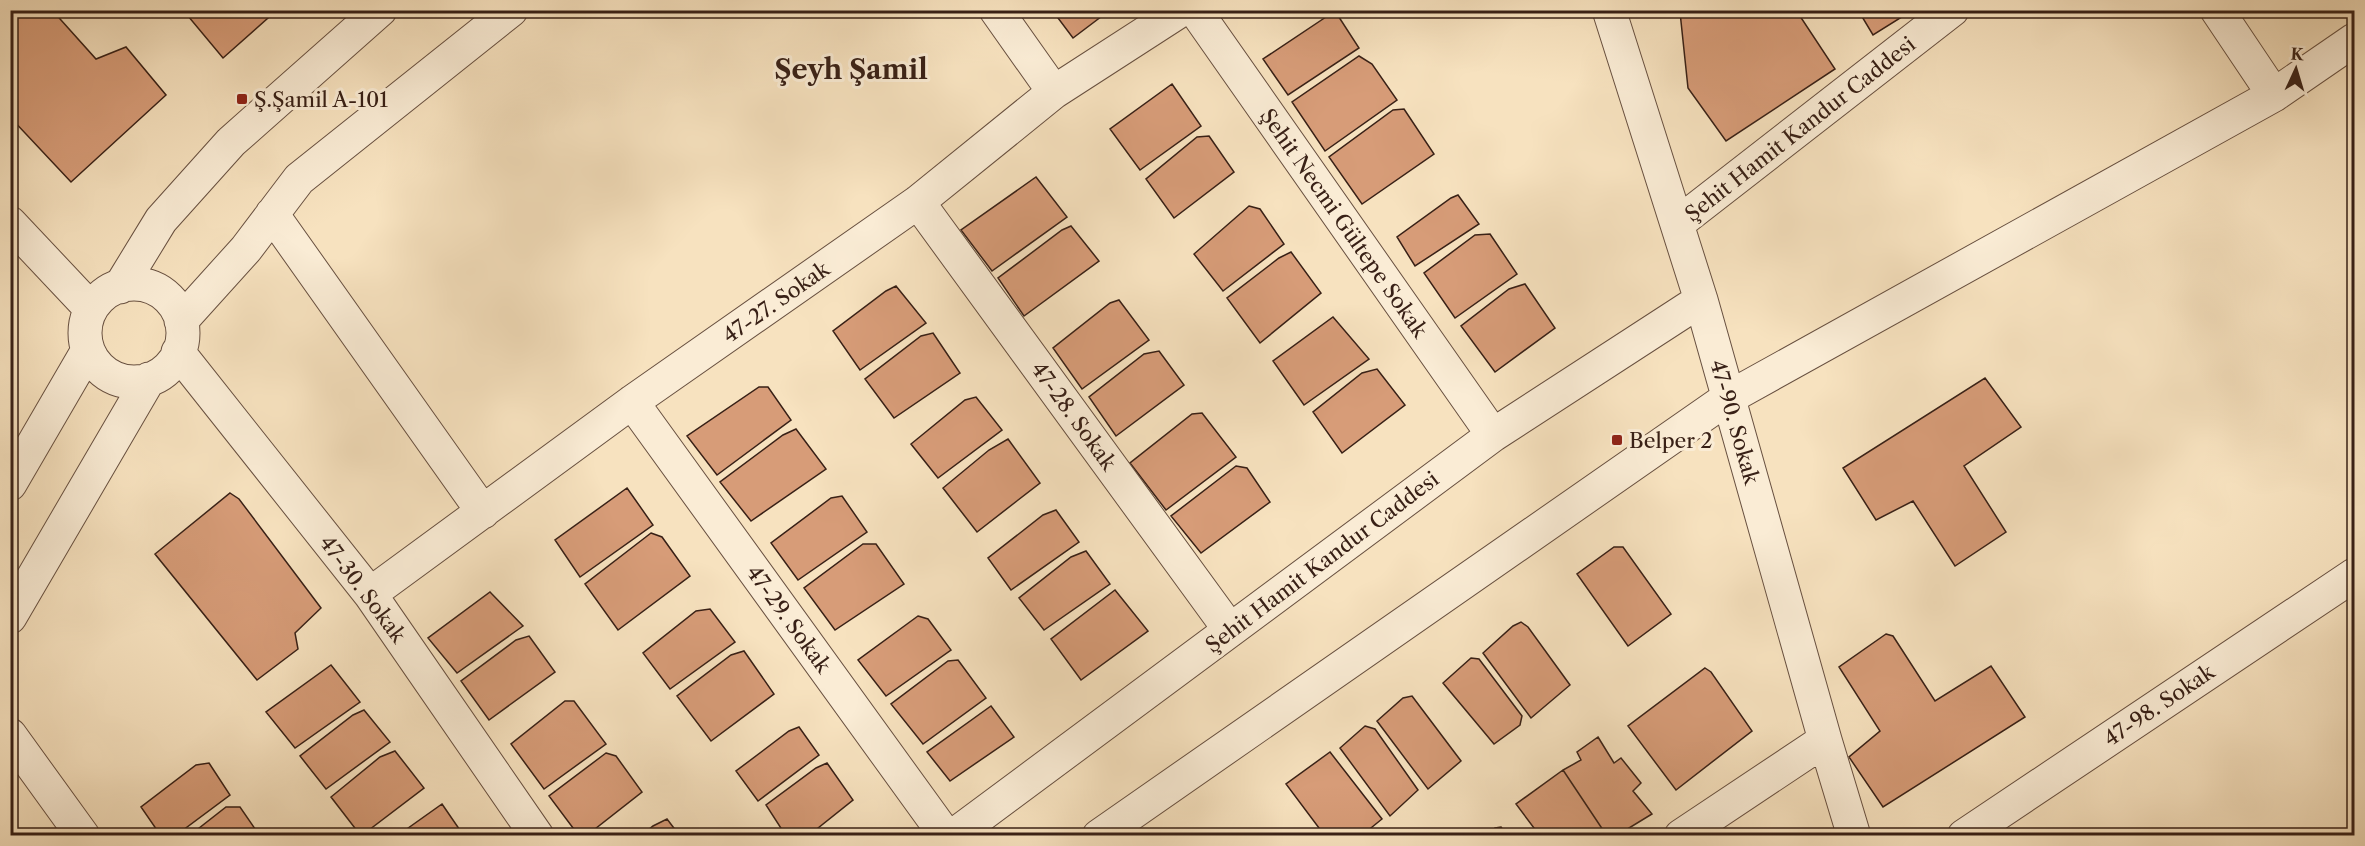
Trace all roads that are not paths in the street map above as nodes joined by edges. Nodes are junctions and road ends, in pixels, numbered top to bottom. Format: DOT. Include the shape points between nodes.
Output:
graph roads {
  1 [pos="380,10"];
  2 [pos="511,10"];
  3 [pos="996,10"];
  4 [pos="1182,10"];
  5 [pos="1195,10"];
  6 [pos="1609,10"];
  7 [pos="1952,10"];
  8 [pos="2217,10"];
  9 [pos="2355,40"];
  10 [pos="1054,92"];
  11 [pos="2274,95"];
  12 [pos="918,202"];
  13 [pos="272,214"];
  14 [pos="10,223"];
  15 [pos="1677,225"];
  16 [pos="120,286"];
  17 [pos="1701,300"];
  18 [pos="91,309"];
  19 [pos="180,336"];
  20 [pos="88,350"];
  21 [pos="149,379"];
  22 [pos="1728,398"];
  23 [pos="632,402"];
  24 [pos="1493,435"];
  25 [pos="10,484"];
  26 [pos="483,512"];
  27 [pos="2355,575"];
  28 [pos="370,594"];
  29 [pos="10,617"];
  30 [pos="1230,630"];
  31 [pos="10,735"];
  32 [pos="1825,740"];
  33 [pos="83,836"];
  34 [pos="537,836"];
  35 [pos="946,836"];
  36 [pos="952,836"];
  37 [pos="1099,836"];
  38 [pos="1681,836"];
  39 [pos="1854,836"];
  40 [pos="1964,836"];
  1 -- 16 [label="street" via="231,142 161,220"];
  2 -- 13 [label="street" via="298,179"];
  3 -- 10 [label="street"];
  4 -- 10 [label="street, 47-27. Sokak"];
  5 -- 24 [label="street, Şehit Necmi Gültepe Sokak"];
  6 -- 15 [label="street, 47-90. Sokak"];
  7 -- 15 [label="street, Şehit Hamit Kandur Caddesi"];
  8 -- 11 [label="street"];
  9 -- 11 [label="street"];
  10 -- 12 [label="street, 47-27. Sokak"];
  11 -- 22 [label="street"];
  12 -- 23 [label="street, 47-27. Sokak"];
  12 -- 30 [label="street, 47-28. Sokak"];
  13 -- 19 [label="street"];
  13 -- 26 [label="street"];
  14 -- 18 [label="street"];
  15 -- 17 [label="street, 47-90. Sokak"];
  16 -- 18 [label="street" via="107,292"];
  16 -- 19 [label="street" via="138,284 170,300"];
  17 -- 22 [label="street, 47-90. Sokak"];
  17 -- 24 [label="street, Şehit Hamit Kandur Caddesi"];
  18 -- 20 [label="street" via="85,326"];
  19 -- 21 [label="street" via="167,369"];
  19 -- 28 [label="street, 47-30. Sokak"];
  20 -- 21 [label="street" via="98,366 113,377 129,381"];
  20 -- 25 [label="street"];
  21 -- 29 [label="street"];
  22 -- 32 [label="street, 47-90. Sokak"];
  22 -- 37 [label="street"];
  23 -- 26 [label="street, 47-27. Sokak"];
  23 -- 35 [label="street, 47-29. Sokak"];
  24 -- 30 [label="street, Şehit Hamit Kandur Caddesi"];
  26 -- 28 [label="street, 47-27. Sokak"];
  27 -- 40 [label="street, 47-98. Sokak"];
  28 -- 34 [label="street, 47-30. Sokak"];
  30 -- 36 [label="street, Şehit Hamit Kandur Caddesi"];
  31 -- 33 [label="street"];
  32 -- 38 [label="street"];
  32 -- 39 [label="street, 47-90. Sokak"];
}
